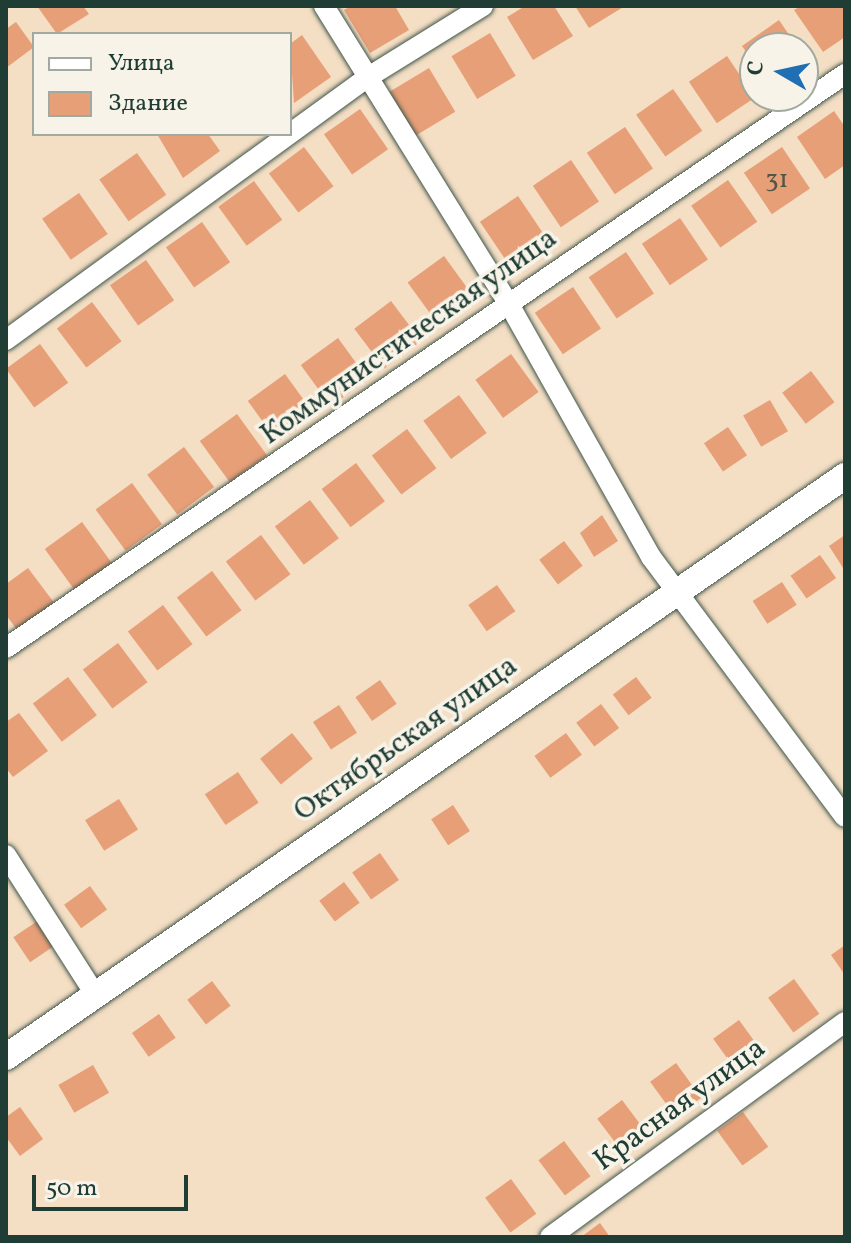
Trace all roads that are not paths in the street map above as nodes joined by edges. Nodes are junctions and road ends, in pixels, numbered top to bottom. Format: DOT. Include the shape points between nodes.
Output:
graph roads {
  1 [pos="324,6"];
  2 [pos="483,6"];
  3 [pos="845,74"];
  4 [pos="370,76"];
  5 [pos="292,133"];
  6 [pos="287,136"];
  7 [pos="509,304"];
  8 [pos="6,340"];
  9 [pos="845,476"];
  10 [pos="678,588"];
  11 [pos="6,648"];
  12 [pos="845,817"];
  13 [pos="6,855"];
  14 [pos="96,996"];
  15 [pos="845,1022"];
  16 [pos="6,1057"];
  17 [pos="550,1237"];
  1 -- 4 [label="street"];
  2 -- 4 [label="street"];
  3 -- 7 [label="street, Коммунистическая улица"];
  4 -- 5 [label="street"];
  4 -- 7 [label="street"];
  6 -- 8 [label="street"];
  7 -- 10 [label="street" via="651,557"];
  7 -- 11 [label="street, Коммунистическая улица"];
  9 -- 10 [label="main road, Октябрьская улица"];
  10 -- 12 [label="street"];
  10 -- 14 [label="main road, Октябрьская улица"];
  13 -- 14 [label="street"];
  14 -- 16 [label="main road, Октябрьская улица"];
  15 -- 17 [label="street, Красная улица"];
}
